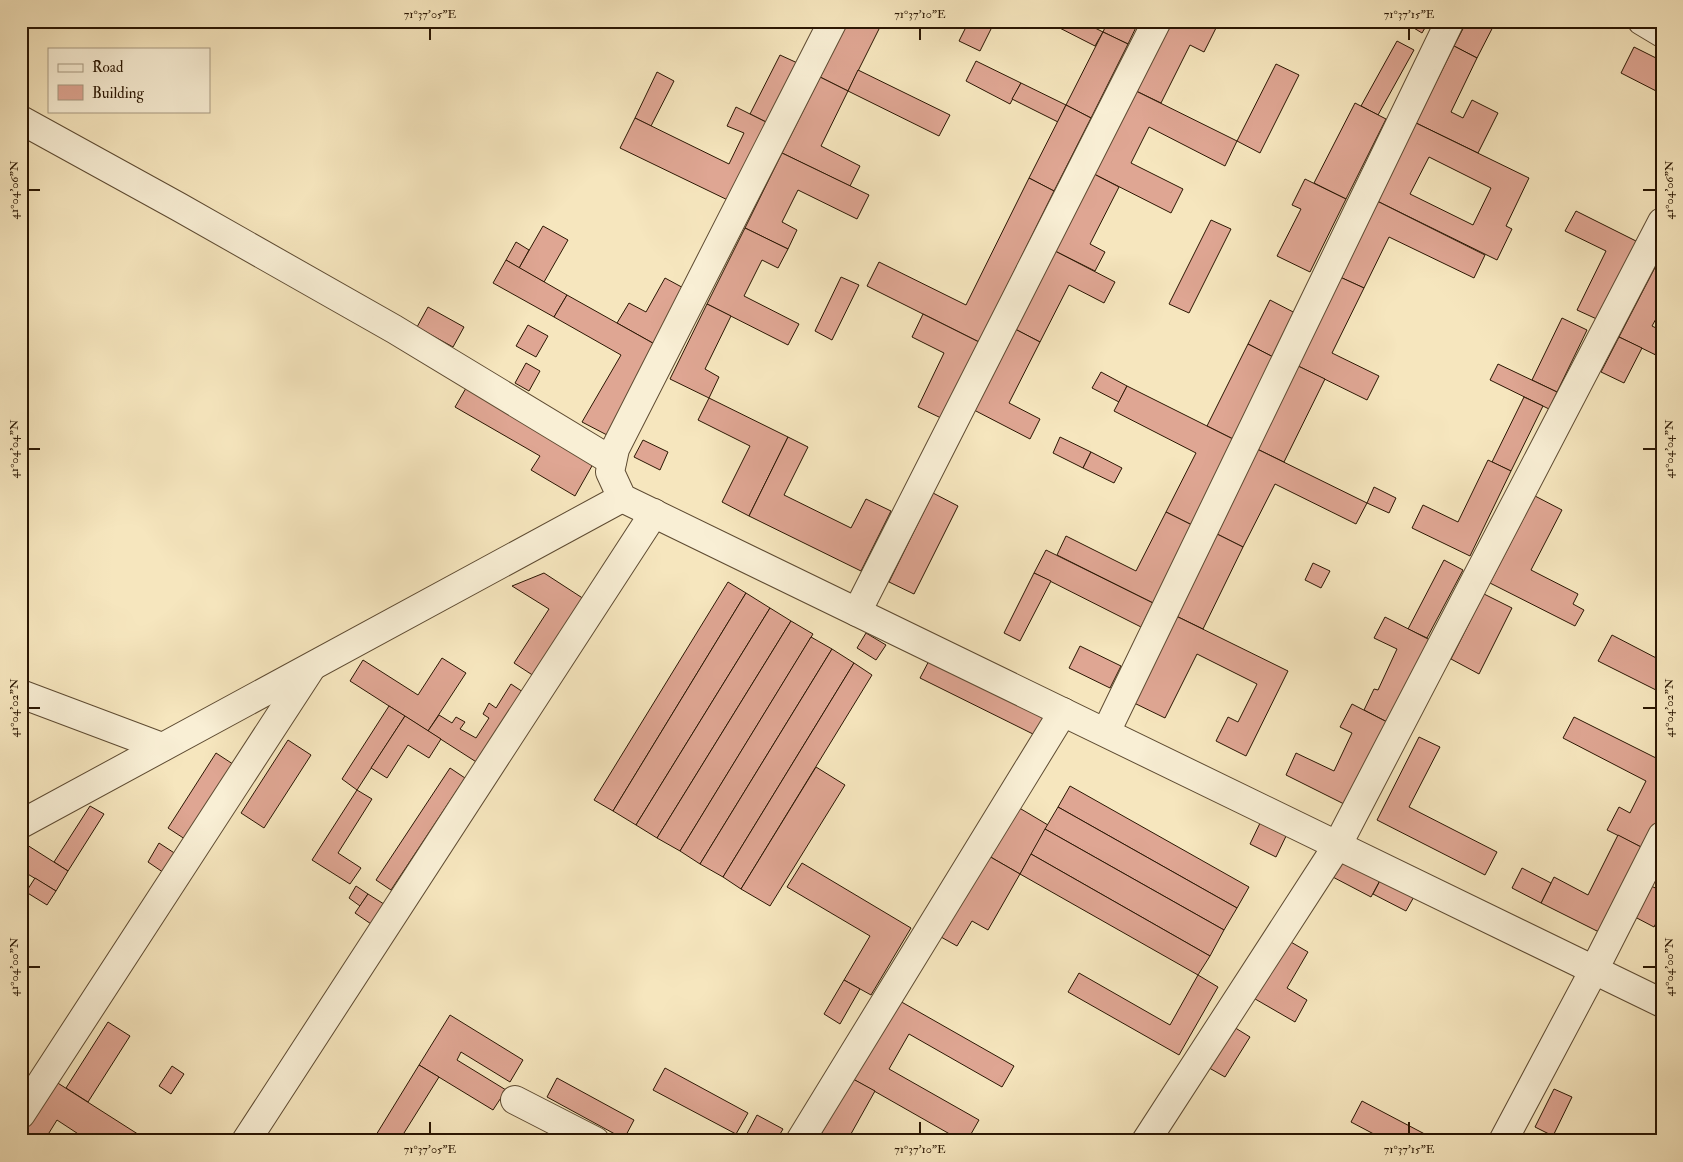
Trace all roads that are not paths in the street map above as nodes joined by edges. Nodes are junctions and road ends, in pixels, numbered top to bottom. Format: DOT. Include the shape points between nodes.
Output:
graph roads {
  1 [pos="833,21"];
  2 [pos="1157,21"];
  3 [pos="1450,21"];
  4 [pos="1642,21"];
  5 [pos="1662,33"];
  6 [pos="21,120"];
  7 [pos="1662,222"];
  8 [pos="612,461"];
  9 [pos="622,498"];
  10 [pos="654,513"];
  11 [pos="857,612"];
  12 [pos="312,666"];
  13 [pos="21,694"];
  14 [pos="1063,712"];
  15 [pos="1106,732"];
  16 [pos="162,747"];
  17 [pos="21,824"];
  18 [pos="1662,836"];
  19 [pos="1337,846"];
  20 [pos="1594,970"];
  21 [pos="1662,1003"];
  22 [pos="516,1100"];
  23 [pos="21,1114"];
  24 [pos="246,1141"];
  25 [pos="595,1141"];
  26 [pos="800,1141"];
  27 [pos="1146,1141"];
  28 [pos="1503,1141"];
  1 -- 8 [label="street" via="619,440"];
  2 -- 11 [label="street"];
  3 -- 15 [label="street"];
  4 -- 5 [label="street"];
  6 -- 8 [label="street" via="394,329"];
  7 -- 19 [label="street"];
  8 -- 9 [label="street" via="610,472"];
  9 -- 10 [label="street"];
  9 -- 12 [label="street"];
  10 -- 11 [label="street"];
  10 -- 24 [label="street"];
  11 -- 14 [label="street"];
  12 -- 16 [label="street"];
  12 -- 23 [label="street"];
  13 -- 16 [label="street"];
  14 -- 15 [label="street"];
  14 -- 26 [label="street"];
  15 -- 19 [label="street"];
  16 -- 17 [label="street"];
  18 -- 20 [label="street"];
  19 -- 20 [label="street"];
  19 -- 27 [label="street"];
  20 -- 21 [label="street"];
  20 -- 28 [label="street"];
  22 -- 25 [label="street"];
}
